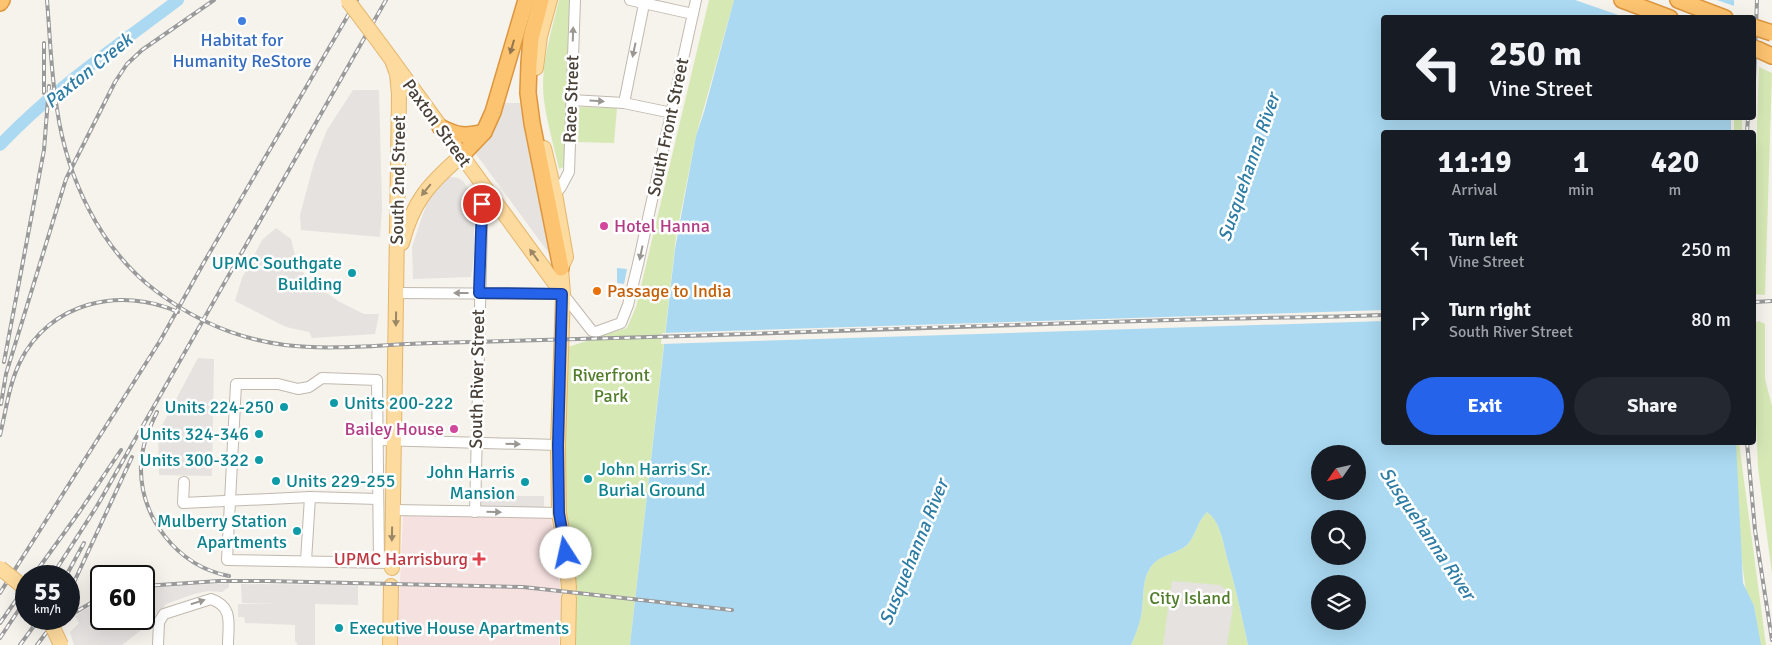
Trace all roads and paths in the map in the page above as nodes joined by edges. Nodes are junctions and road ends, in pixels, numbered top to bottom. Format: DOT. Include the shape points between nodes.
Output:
graph roads {
  1 [pos="2,0"];
  2 [pos="348,0"];
  3 [pos="526,0"];
  4 [pos="541,0"];
  5 [pos="550,0"];
  6 [pos="575,0"];
  7 [pos="630,0"];
  8 [pos="696,0"];
  9 [pos="1622,0"];
  10 [pos="1678,0"];
  11 [pos="642,1"];
  12 [pos="0,3"];
  13 [pos="693,14"];
  14 [pos="1662,15"];
  15 [pos="1717,15"];
  16 [pos="1756,28"];
  17 [pos="1772,33"];
  18 [pos="392,60"];
  19 [pos="571,100"];
  20 [pos="624,103"];
  21 [pos="429,111"];
  22 [pos="672,113"];
  23 [pos="399,120"];
  24 [pos="440,127"];
  25 [pos="484,132"];
  26 [pos="460,156"];
  27 [pos="483,185"];
  28 [pos="555,194"];
  29 [pos="561,268"];
  30 [pos="397,270"];
  31 [pos="397,293"];
  32 [pos="479,293"];
  33 [pos="562,294"];
  34 [pos="378,440"];
  35 [pos="394,440"];
  36 [pos="476,443"];
  37 [pos="558,445"];
  38 [pos="184,482"];
  39 [pos="310,497"];
  40 [pos="231,499"];
  41 [pos="378,499"];
  42 [pos="393,510"];
  43 [pos="475,512"];
  44 [pos="559,513"];
  45 [pos="306,561"];
  46 [pos="387,564"];
  47 [pos="0,568"];
  48 [pos="15,580"];
  49 [pos="391,586"];
  50 [pos="54,630"];
  51 [pos="61,645"];
  52 [pos="158,645"];
  53 [pos="228,645"];
  54 [pos="390,645"];
  55 [pos="568,645"];
  1 -- 12 [label="highway"];
  2 -- 18 [label="main road, Paxton Street, bridge"];
  3 -- 25 [label="highway, one-way" via="499,95"];
  4 -- 29 [label="highway" via="531,38 528,93"];
  5 -- 28 [label="main road" via="540,36 535,80 537,114"];
  19 -- 6 [label="street, Race Street, one-way"];
  7 -- 11 [label="street"];
  8 -- 13 [label="street, South Front Street"];
  9 -- 14 [label="highway"];
  10 -- 15 [label="highway"];
  11 -- 13 [label="street"];
  11 -- 20 [label="street, one-way"];
  13 -- 22 [label="street, South Front Street"];
  16 -- 17 [label="highway, bridge"];
  18 -- 21 [label="main road, Paxton Street"];
  18 -- 23 [label="main road, South 2nd Street" via="399,82"];
  19 -- 20 [label="street, one-way"];
  19 -- 28 [label="street, Race Street" via="569,172"];
  20 -- 22 [label="street"];
  21 -- 23 [label="main road" via="415,108"];
  21 -- 24 [label="main road, Paxton Street"];
  22 -- 33 [label="street, South Front Street, one-way" via="628,305 621,323 592,331"];
  23 -- 30 [label="main road, South 2nd Street"];
  24 -- 25 [label="highway" via="456,135"];
  24 -- 26 [label="main road, Paxton Street"];
  25 -- 26 [label="highway"];
  26 -- 27 [label="main road, Paxton Street"];
  26 -- 30 [label="main road, South 2nd Street, one-way" via="429,186 413,209"];
  27 -- 32 [label="street, South River Street"];
  33 -- 27 [label="main road, Paxton Street, one-way"];
  28 -- 29 [label="main road" via="566,257"];
  29 -- 33 [label="main road"];
  30 -- 31 [label="main road, South 2nd Street"];
  32 -- 31 [label="street, one-way"];
  31 -- 35 [label="main road, South 2nd Street, one-way"];
  32 -- 33 [label="street"];
  32 -- 36 [label="street, South River Street"];
  33 -- 37 [label="main road"];
  34 -- 35 [label="street"];
  34 -- 40 [label="street" via="377,380 322,378 309,387 298,389 278,384 236,384"];
  34 -- 41 [label="street"];
  35 -- 36 [label="street"];
  35 -- 42 [label="main road, South 2nd Street"];
  36 -- 37 [label="street, one-way"];
  36 -- 43 [label="street, South River Street"];
  37 -- 44 [label="main road"];
  38 -- 40 [label="street" via="183,503"];
  39 -- 40 [label="street"];
  39 -- 41 [label="street"];
  39 -- 45 [label="street"];
  40 -- 45 [label="street" via="227,560"];
  41 -- 46 [label="street"];
  42 -- 43 [label="street"];
  42 -- 46 [label="main road, South 2nd Street, one-way"];
  43 -- 44 [label="street, one-way"];
  44 -- 55 [label="main road" via="569,593"];
  45 -- 46 [label="street"];
  47 -- 48 [label="main road, bridge"];
  49 -- 54 [label="main road"];
  50 -- 51 [label="main road, bridge"];
  52 -- 53 [label="street, one-way" via="161,616 210,599 224,605 228,613"];
}
